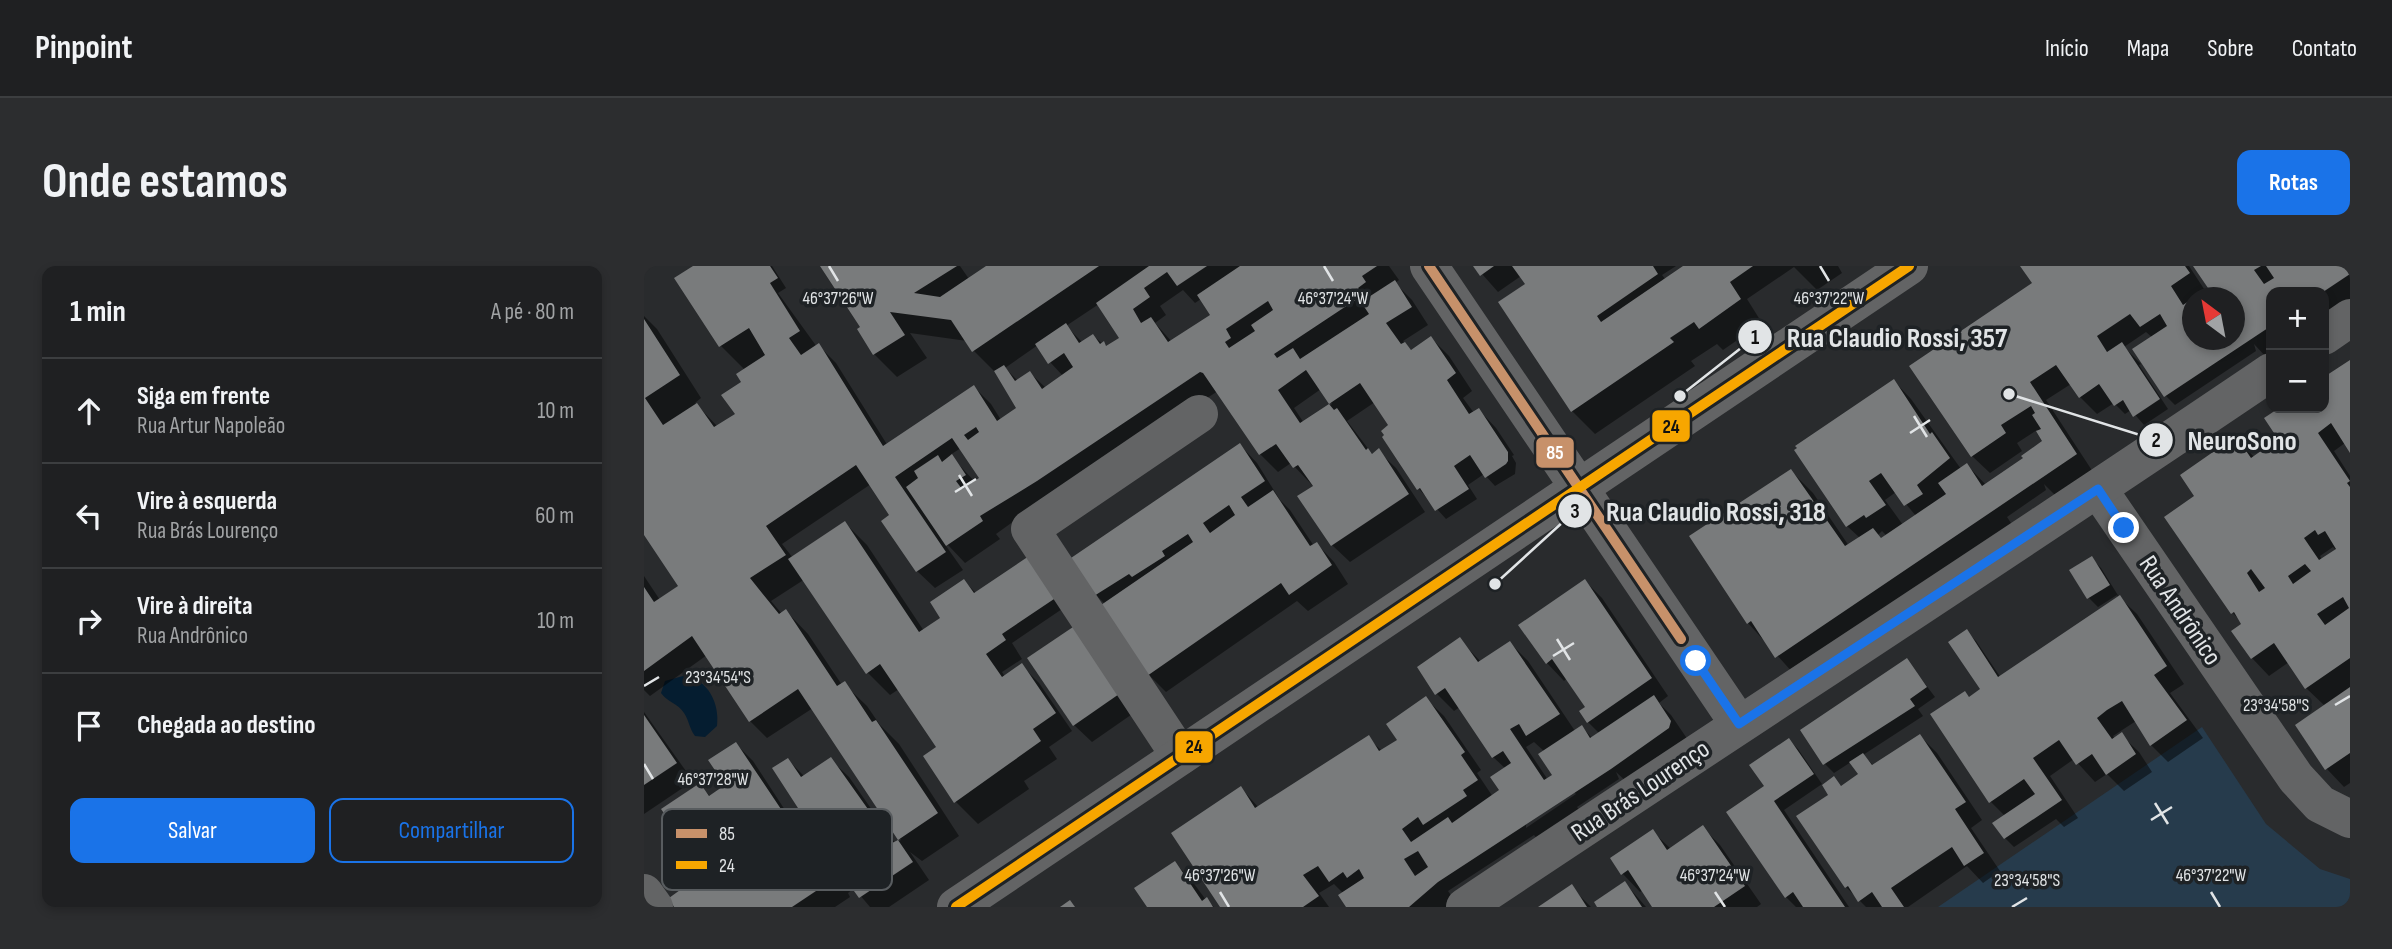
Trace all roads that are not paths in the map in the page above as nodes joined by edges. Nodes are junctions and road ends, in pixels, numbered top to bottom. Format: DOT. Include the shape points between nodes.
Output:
graph roads {
  1 [pos="1429,266"];
  2 [pos="1909,266"];
  3 [pos="2350,318"];
  4 [pos="2329,333"];
  5 [pos="2266,375"];
  6 [pos="1199,414"];
  7 [pos="1578,488"];
  8 [pos="2098,489"];
  9 [pos="1739,724"];
  10 [pos="1180,756"];
  11 [pos="2350,819"];
  12 [pos="644,892"];
  13 [pos="654,907"];
  14 [pos="956,907"];
  15 [pos="1465,907"];
  1 -- 7 [label="street"];
  2 -- 7 [label="street"];
  3 -- 4 [label="street"];
  5 -- 8 [label="street, Rua Brás Lourenço"];
  6 -- 10 [label="street" via="1030,529"];
  7 -- 9 [label="street"];
  7 -- 10 [label="street"];
  8 -- 9 [label="street, Rua Brás Lourenço"];
  8 -- 11 [label="street, Rua Andrônico" via="2296,778 2320,804"];
  9 -- 15 [label="street, Rua Brás Lourenço"];
  10 -- 14 [label="street"];
  12 -- 13 [label="street"];
}
